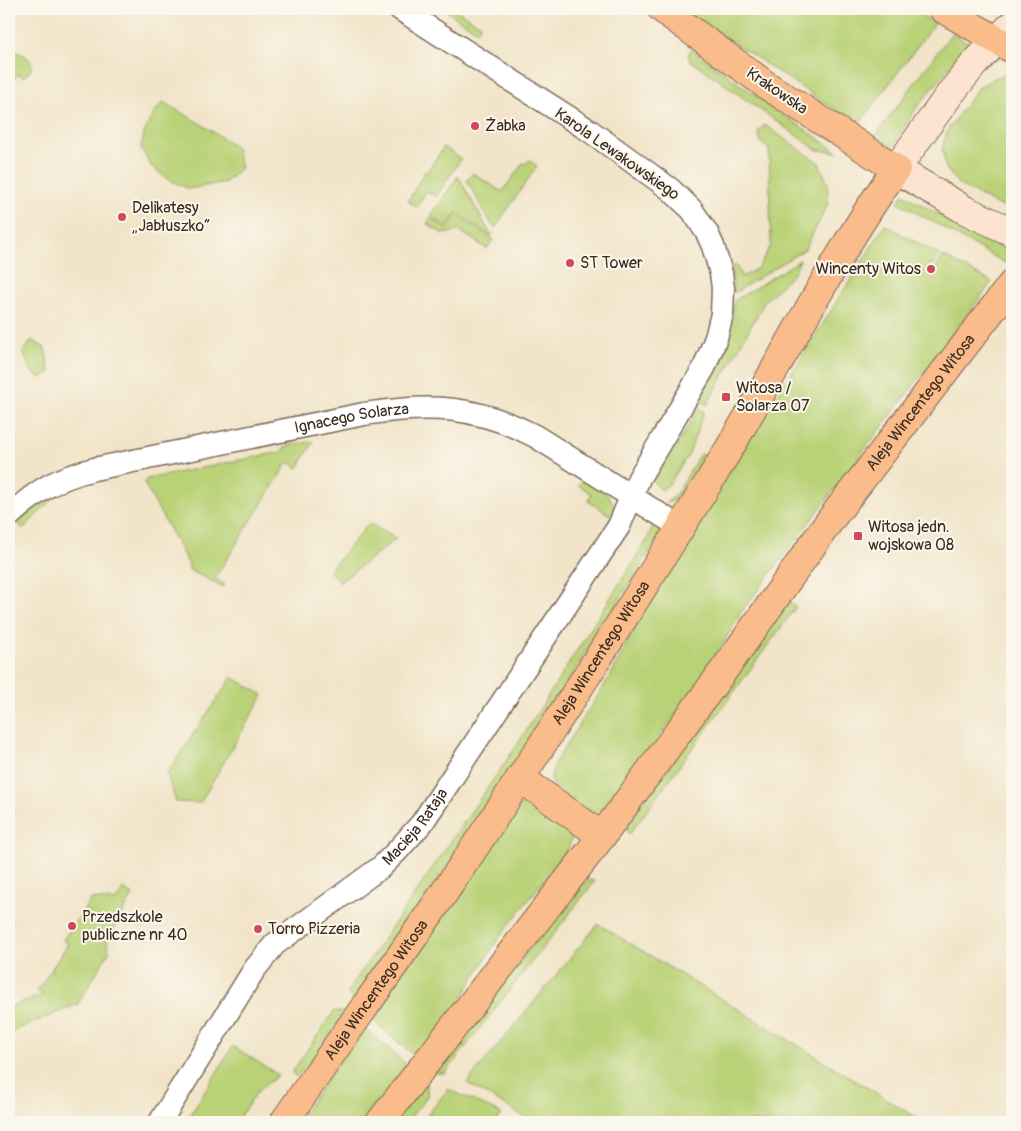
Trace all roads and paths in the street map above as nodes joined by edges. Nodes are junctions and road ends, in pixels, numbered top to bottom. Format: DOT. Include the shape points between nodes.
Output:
graph roads {
  1 [pos="400,9"];
  2 [pos="662,9"];
  3 [pos="943,9"];
  4 [pos="1007,38"];
  5 [pos="896,169"];
  6 [pos="1012,232"];
  7 [pos="1012,284"];
  8 [pos="630,496"];
  9 [pos="9,516"];
  10 [pos="680,527"];
  11 [pos="520,778"];
  12 [pos="602,836"];
  13 [pos="160,1122"];
  14 [pos="284,1122"];
  15 [pos="380,1122"];
  1 -- 8 [label="street, Karola Lewakowskiego" via="590,131 670,188 692,210 707,232 723,288 722,314 716,338 704,368"];
  2 -- 5 [label="main road, Krakowska" via="766,85"];
  3 -- 4 [label="main road"];
  4 -- 5 [label="main road" via="974,64"];
  5 -- 6 [label="main road" via="966,210"];
  5 -- 10 [label="main road, Aleja Wincentego Witosa" via="827,276"];
  7 -- 12 [label="main road, Aleja Wincentego Witosa" via="831,519"];
  8 -- 9 [label="street, Ignacego Solarza" via="535,436 503,420 460,410 419,407 336,419 67,476 46,486"];
  8 -- 10 [label="street, Ignacego Solarza"];
  8 -- 13 [label="street, Macieja Rataja" via="619,526 422,823 381,867 275,944 254,970"];
  10 -- 11 [label="main road, Aleja Wincentego Witosa"];
  11 -- 12 [label="main road"];
  11 -- 14 [label="main road, Aleja Wincentego Witosa" via="448,888"];
  12 -- 15 [label="main road, Aleja Wincentego Witosa"];
}
